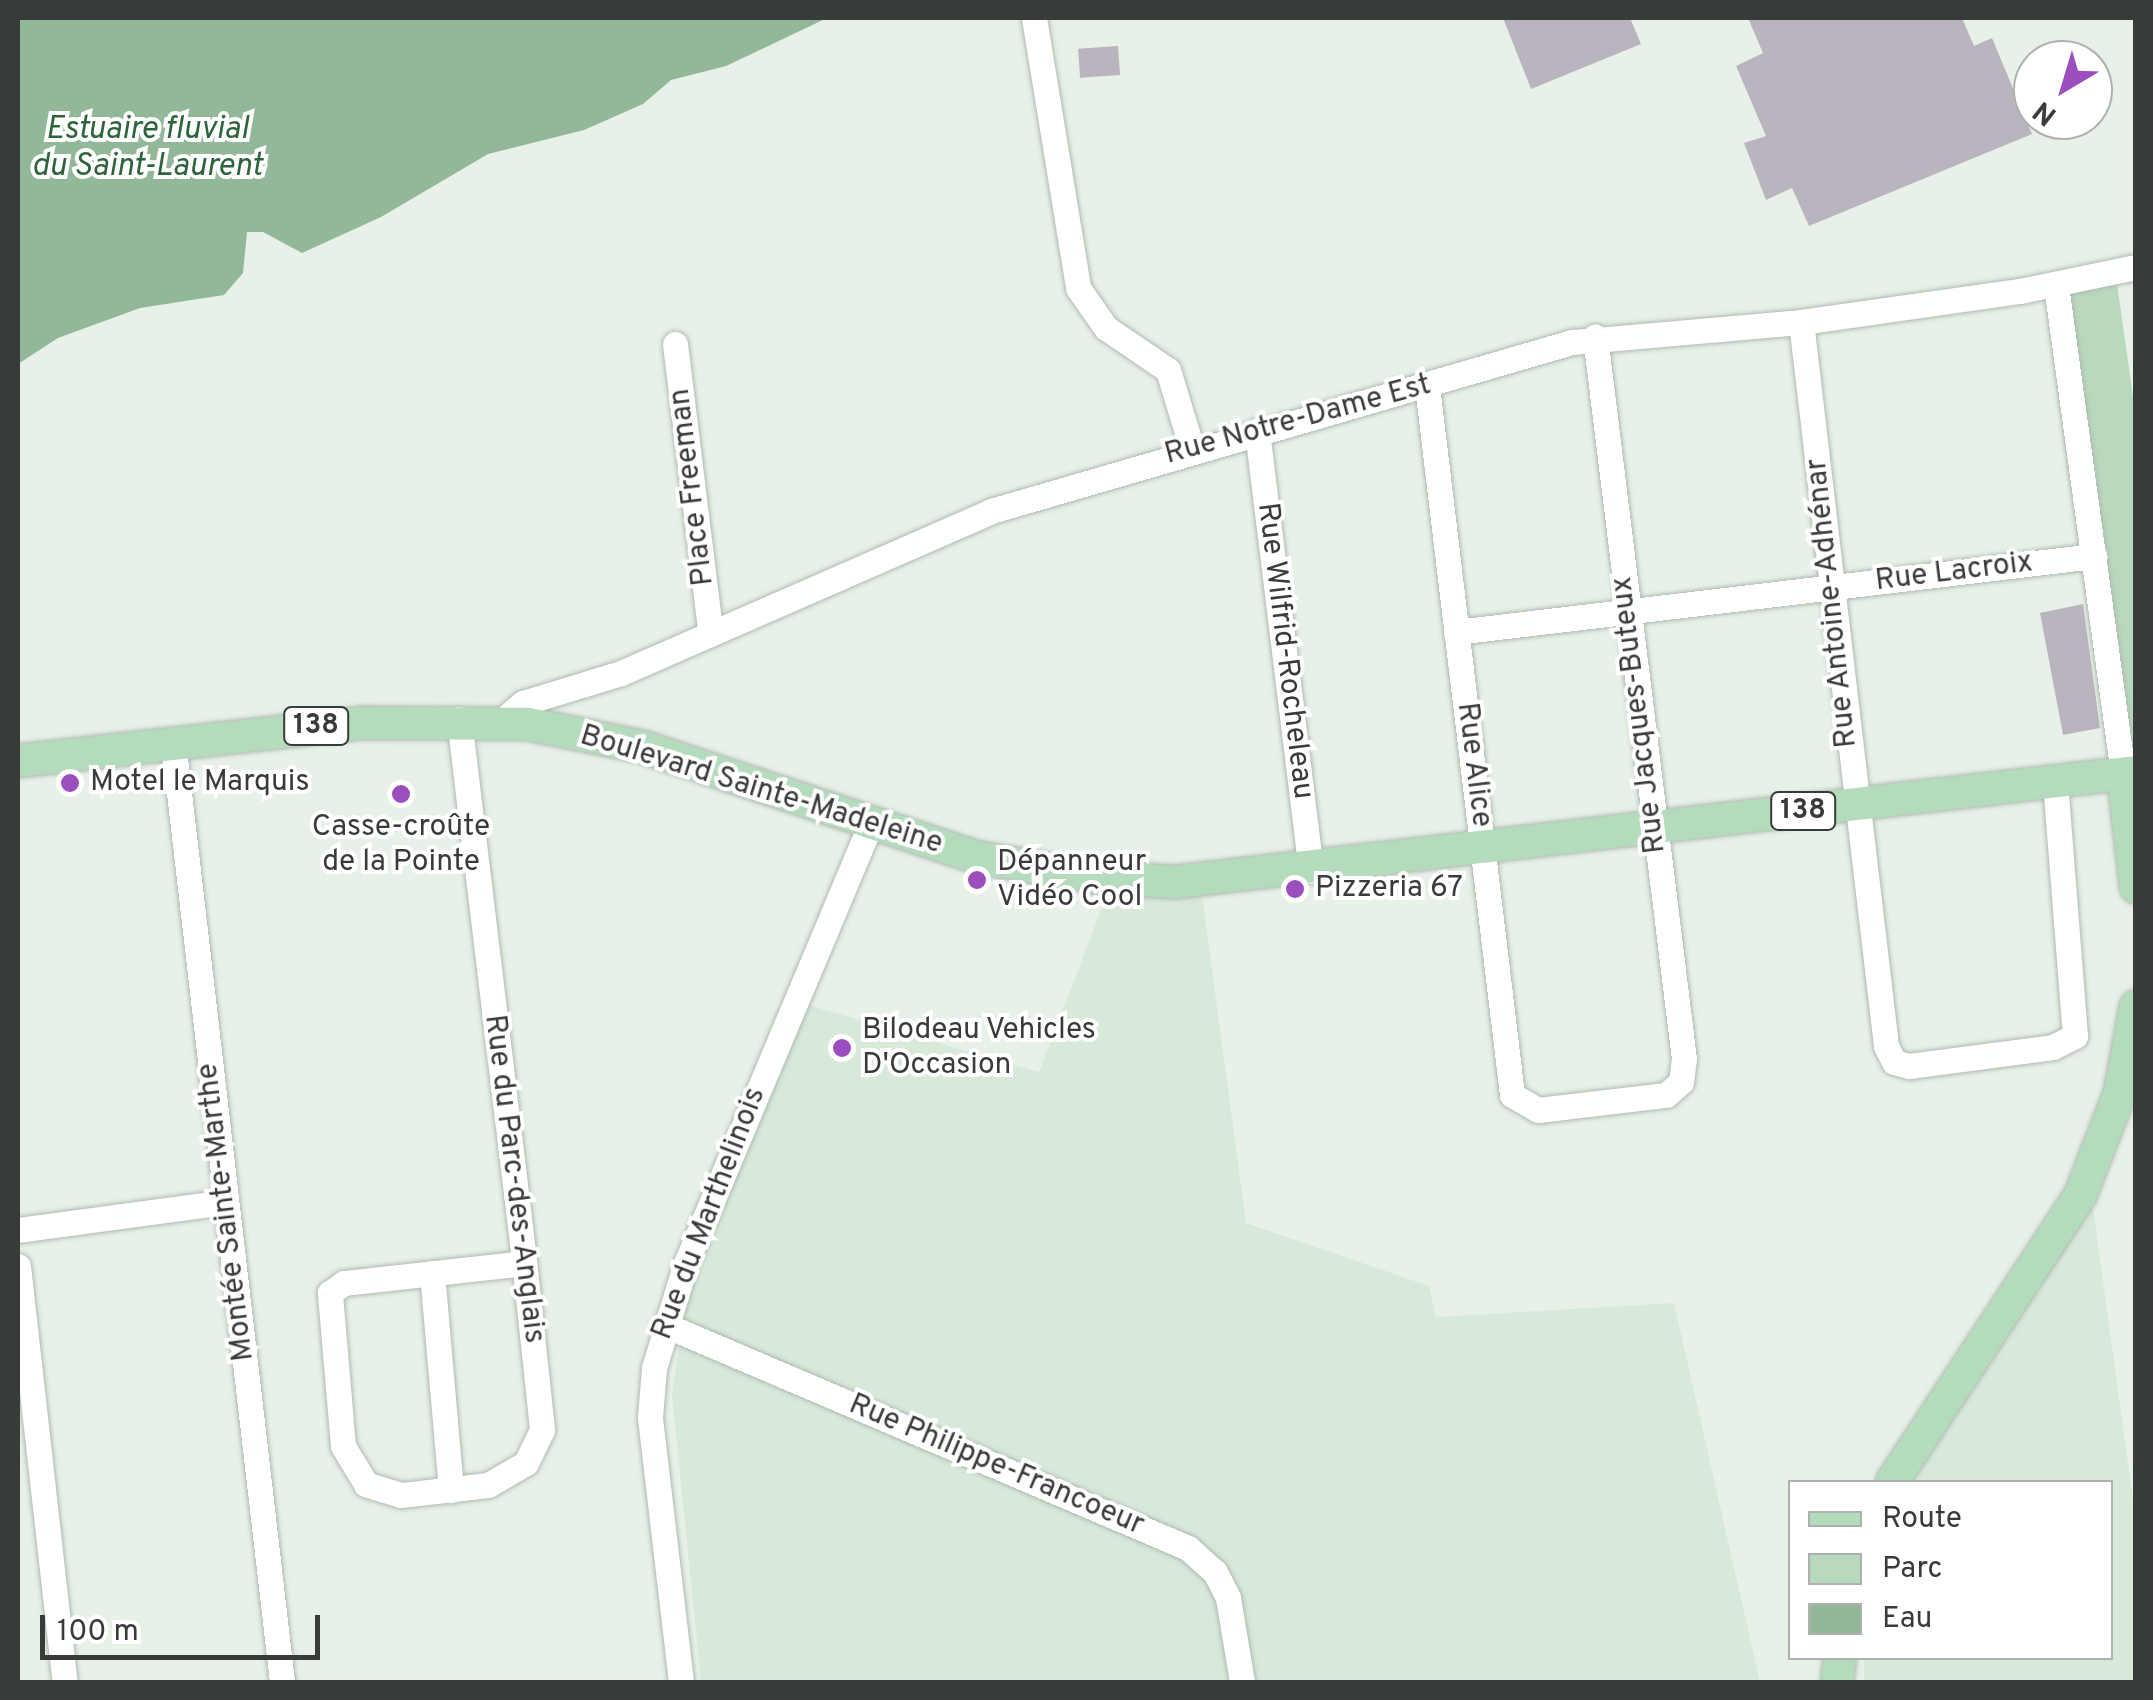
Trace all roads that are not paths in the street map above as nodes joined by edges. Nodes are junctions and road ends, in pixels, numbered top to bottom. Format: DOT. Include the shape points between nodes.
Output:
graph roads {
  1 [pos="1034,18"];
  2 [pos="2136,267"];
  3 [pos="2056,286"];
  4 [pos="1801,322"];
  5 [pos="1596,336"];
  6 [pos="676,344"];
  7 [pos="1427,386"];
  8 [pos="1257,431"];
  9 [pos="1192,449"];
  10 [pos="2094,556"];
  11 [pos="1833,586"];
  12 [pos="1626,611"];
  13 [pos="710,631"];
  14 [pos="1456,632"];
  15 [pos="459,719"];
  16 [pos="502,721"];
  17 [pos="173,741"];
  18 [pos="18,761"];
  19 [pos="2129,773"];
  20 [pos="2055,782"];
  21 [pos="1856,805"];
  22 [pos="870,825"];
  23 [pos="1652,830"];
  24 [pos="1483,850"];
  25 [pos="1311,870"];
  26 [pos="2136,887"];
  27 [pos="2136,1006"];
  28 [pos="1674,1090"];
  29 [pos="225,1202"];
  30 [pos="18,1230"];
  31 [pos="524,1262"];
  32 [pos="18,1266"];
  33 [pos="432,1273"];
  34 [pos="665,1326"];
  35 [pos="1893,1480"];
  36 [pos="452,1490"];
  37 [pos="65,1682"];
  38 [pos="282,1682"];
  39 [pos="681,1682"];
  40 [pos="1242,1682"];
  1 -- 9 [label="street" via="1075,280 1106,328 1168,370"];
  2 -- 3 [label="street, Rue Notre-Dame Est"];
  3 -- 4 [label="street, Rue Notre-Dame Est"];
  3 -- 10 [label="street"];
  4 -- 5 [label="street, Rue Notre-Dame Est"];
  4 -- 11 [label="street, Rue Antoine-Adhénar"];
  5 -- 7 [label="street, Rue Notre-Dame Est"];
  5 -- 12 [label="street, Rue Jacques-Buteux"];
  6 -- 13 [label="street, Place Freeman"];
  7 -- 8 [label="street, Rue Notre-Dame Est"];
  7 -- 14 [label="street, Rue Alice"];
  8 -- 9 [label="street, Rue Notre-Dame Est"];
  8 -- 25 [label="street, Rue Wilfrid-Rocheleau"];
  9 -- 13 [label="street, Rue Notre-Dame Est" via="942,529"];
  10 -- 11 [label="street, Rue Lacroix"];
  10 -- 19 [label="street"];
  11 -- 12 [label="street, Rue Lacroix"];
  11 -- 21 [label="street, Rue Antoine-Adhénar"];
  12 -- 14 [label="street, Rue Lacroix"];
  12 -- 23 [label="street, Rue Jacques-Buteux"];
  13 -- 16 [label="street, Rue Notre-Dame Est" via="594,684 523,704"];
  14 -- 24 [label="street, Rue Alice"];
  15 -- 16 [label="main road, Boulevard Sainte-Madeleine / 138"];
  15 -- 17 [label="main road, 138"];
  15 -- 31 [label="street, Rue du Parc-des-Anglais"];
  16 -- 22 [label="main road, Boulevard Sainte-Madeleine / 138" via="619,740"];
  17 -- 18 [label="main road, 138"];
  17 -- 29 [label="street, Montée Sainte-Marthe"];
  19 -- 20 [label="main road, Boulevard Sainte-Madeleine / 138"];
  19 -- 26 [label="main road"];
  20 -- 21 [label="main road, Boulevard Sainte-Madeleine / 138"];
  20 -- 21 [label="street, Rue Antoine-Adhénar" via="2075,1036 2053,1047 1909,1066 1894,1062 1886,1046"];
  21 -- 23 [label="main road, Boulevard Sainte-Madeleine / 138"];
  22 -- 25 [label="main road, Boulevard Sainte-Madeleine / 138" via="975,858 1093,877 1199,882"];
  22 -- 34 [label="street, Rue du Marthelinois"];
  23 -- 24 [label="main road, Boulevard Sainte-Madeleine / 138"];
  23 -- 28 [label="street, Rue Jacques-Buteux" via="1684,1059"];
  24 -- 25 [label="main road, Boulevard Sainte-Madeleine / 138"];
  24 -- 28 [label="street, Rue Alice" via="1516,1100 1538,1110"];
  27 -- 35 [label="main road" via="2120,1093 2073,1210"];
  29 -- 30 [label="street"];
  29 -- 38 [label="street, Montée Sainte-Marthe"];
  31 -- 33 [label="street"];
  31 -- 36 [label="street, Rue du Parc-des-Anglais" via="539,1442 508,1476"];
  32 -- 37 [label="street"];
  33 -- 36 [label="street"];
  33 -- 36 [label="street, Rue du Parc-des-Anglais" via="344,1283 328,1298 343,1446 363,1481 390,1494"];
  34 -- 39 [label="street, Rue du Marthelinois" via="650,1408"];
  34 -- 40 [label="street, Rue Philippe-Francoeur" via="1188,1548 1225,1590"];
}
